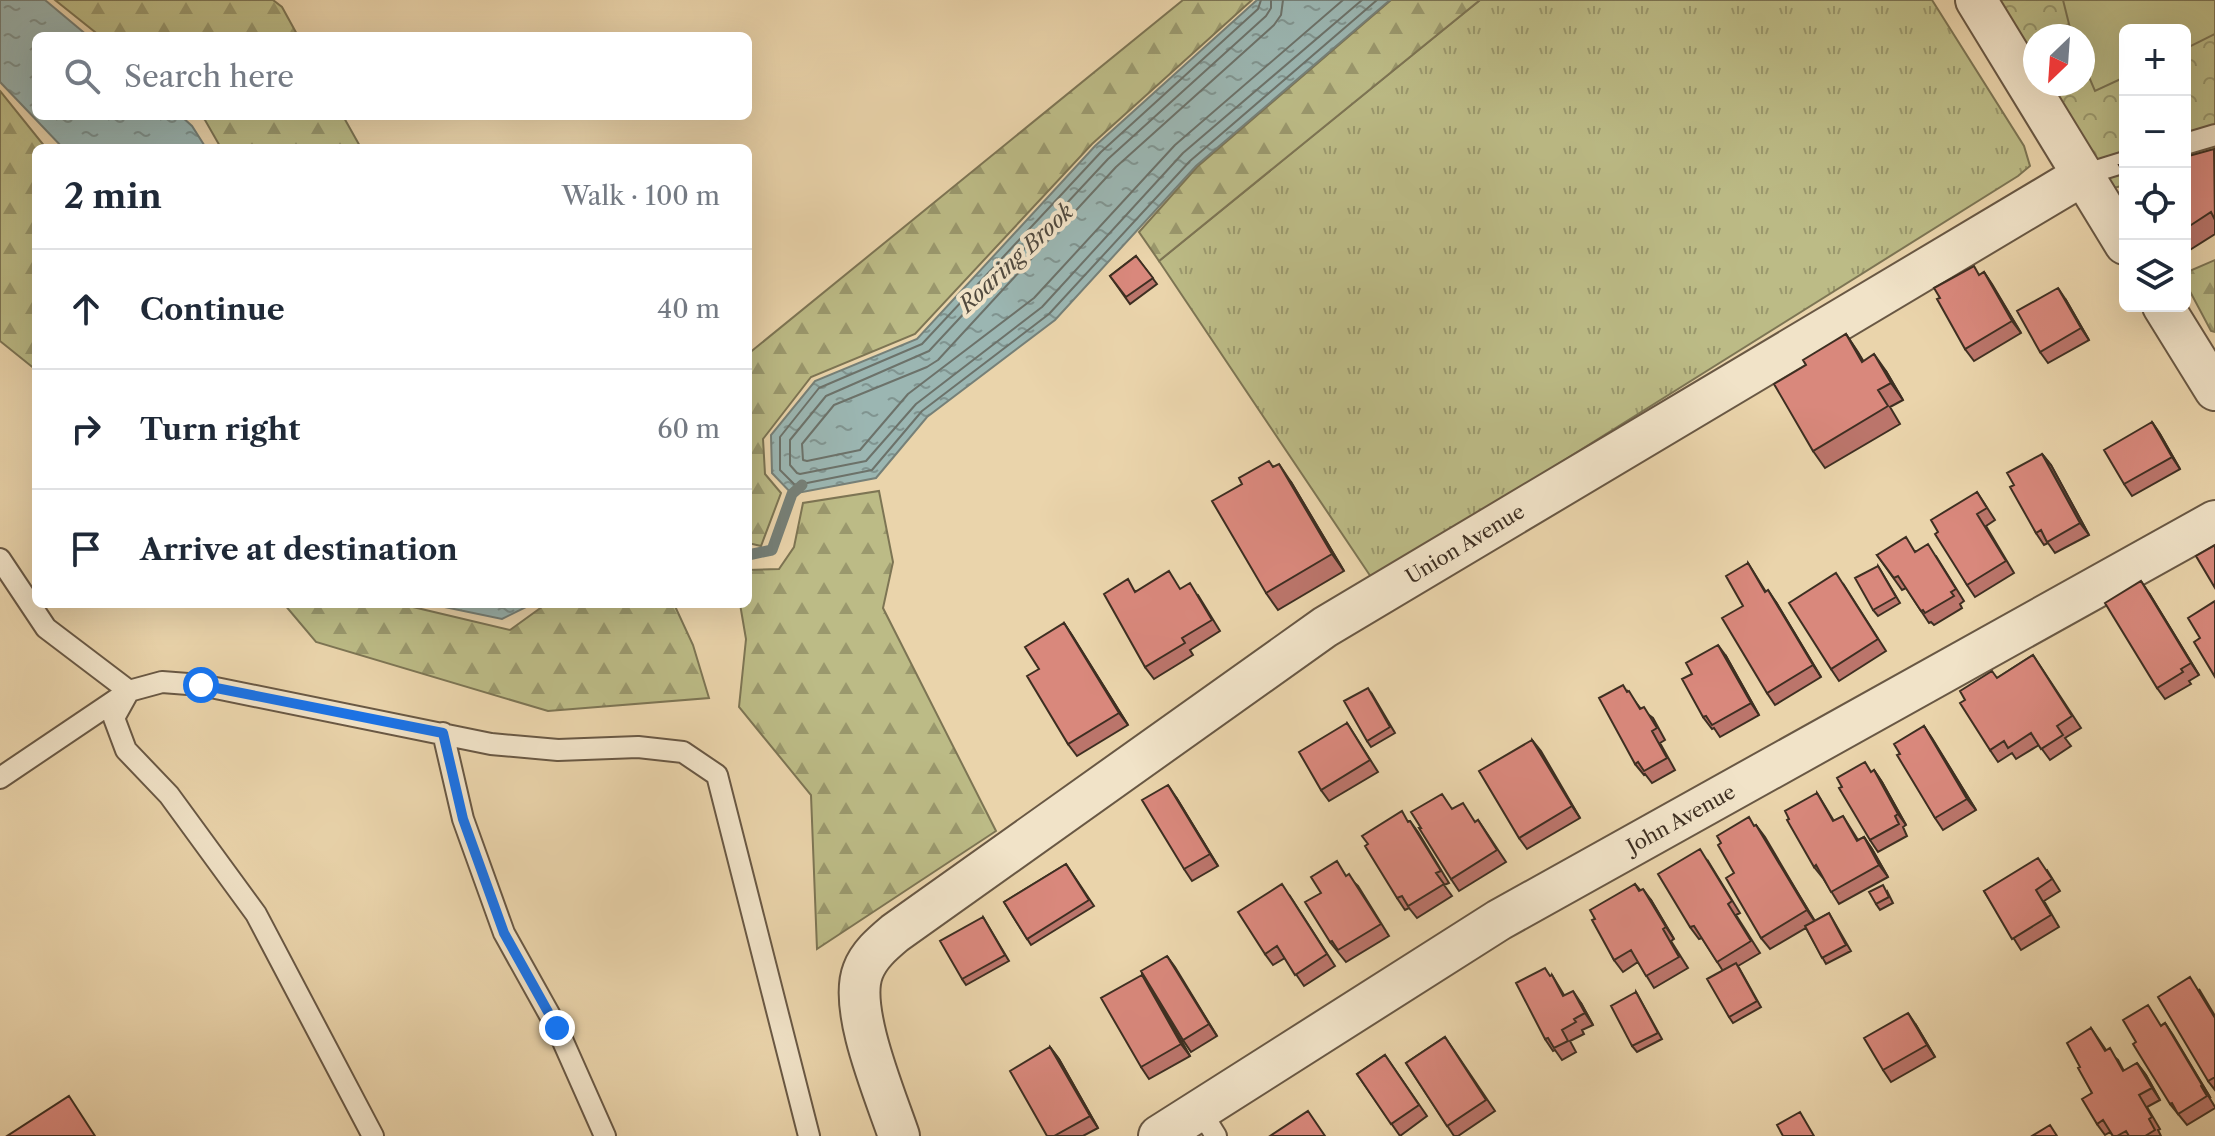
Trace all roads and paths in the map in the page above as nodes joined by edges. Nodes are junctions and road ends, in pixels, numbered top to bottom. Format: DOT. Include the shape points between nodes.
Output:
graph roads {
  1 [pos="1976,0"];
  2 [pos="2215,135"];
  3 [pos="2191,142"];
  4 [pos="2119,164"];
  5 [pos="2083,175"];
  6 [pos="2123,240"];
  7 [pos="2167,312"];
  8 [pos="2215,390"];
  9 [pos="2215,521"];
  10 [pos="0,559"];
  11 [pos="32,607"];
  12 [pos="33,608"];
  13 [pos="129,691"];
  14 [pos="443,733"];
  15 [pos="0,778"];
  16 [pos="1208,1123"];
  17 [pos="373,1136"];
  18 [pos="605,1136"];
  19 [pos="809,1136"];
  20 [pos="899,1136"];
  21 [pos="1159,1136"];
  1 -- 5 [label="street"];
  2 -- 3 [label="lane"];
  4 -- 5 [label="lane"];
  5 -- 6 [label="street"];
  5 -- 20 [label="street, Union Avenue" via="1325,627 895,933 873,953 859,990 869,1047"];
  7 -- 8 [label="street"];
  9 -- 16 [label="street, John Avenue" via="1499,920"];
  10 -- 11 [label="lane"];
  12 -- 13 [label="lane" via="46,628"];
  13 -- 14 [label="lane" via="162,682 201,685"];
  13 -- 15 [label="lane"];
  13 -- 17 [label="lane" via="114,718 126,750 169,795 256,914"];
  14 -- 18 [label="lane" via="463,819 504,933 557,1028"];
  14 -- 19 [label="lane" via="558,750 638,747 683,752 717,775"];
  16 -- 21 [label="street, John Avenue"];
}
